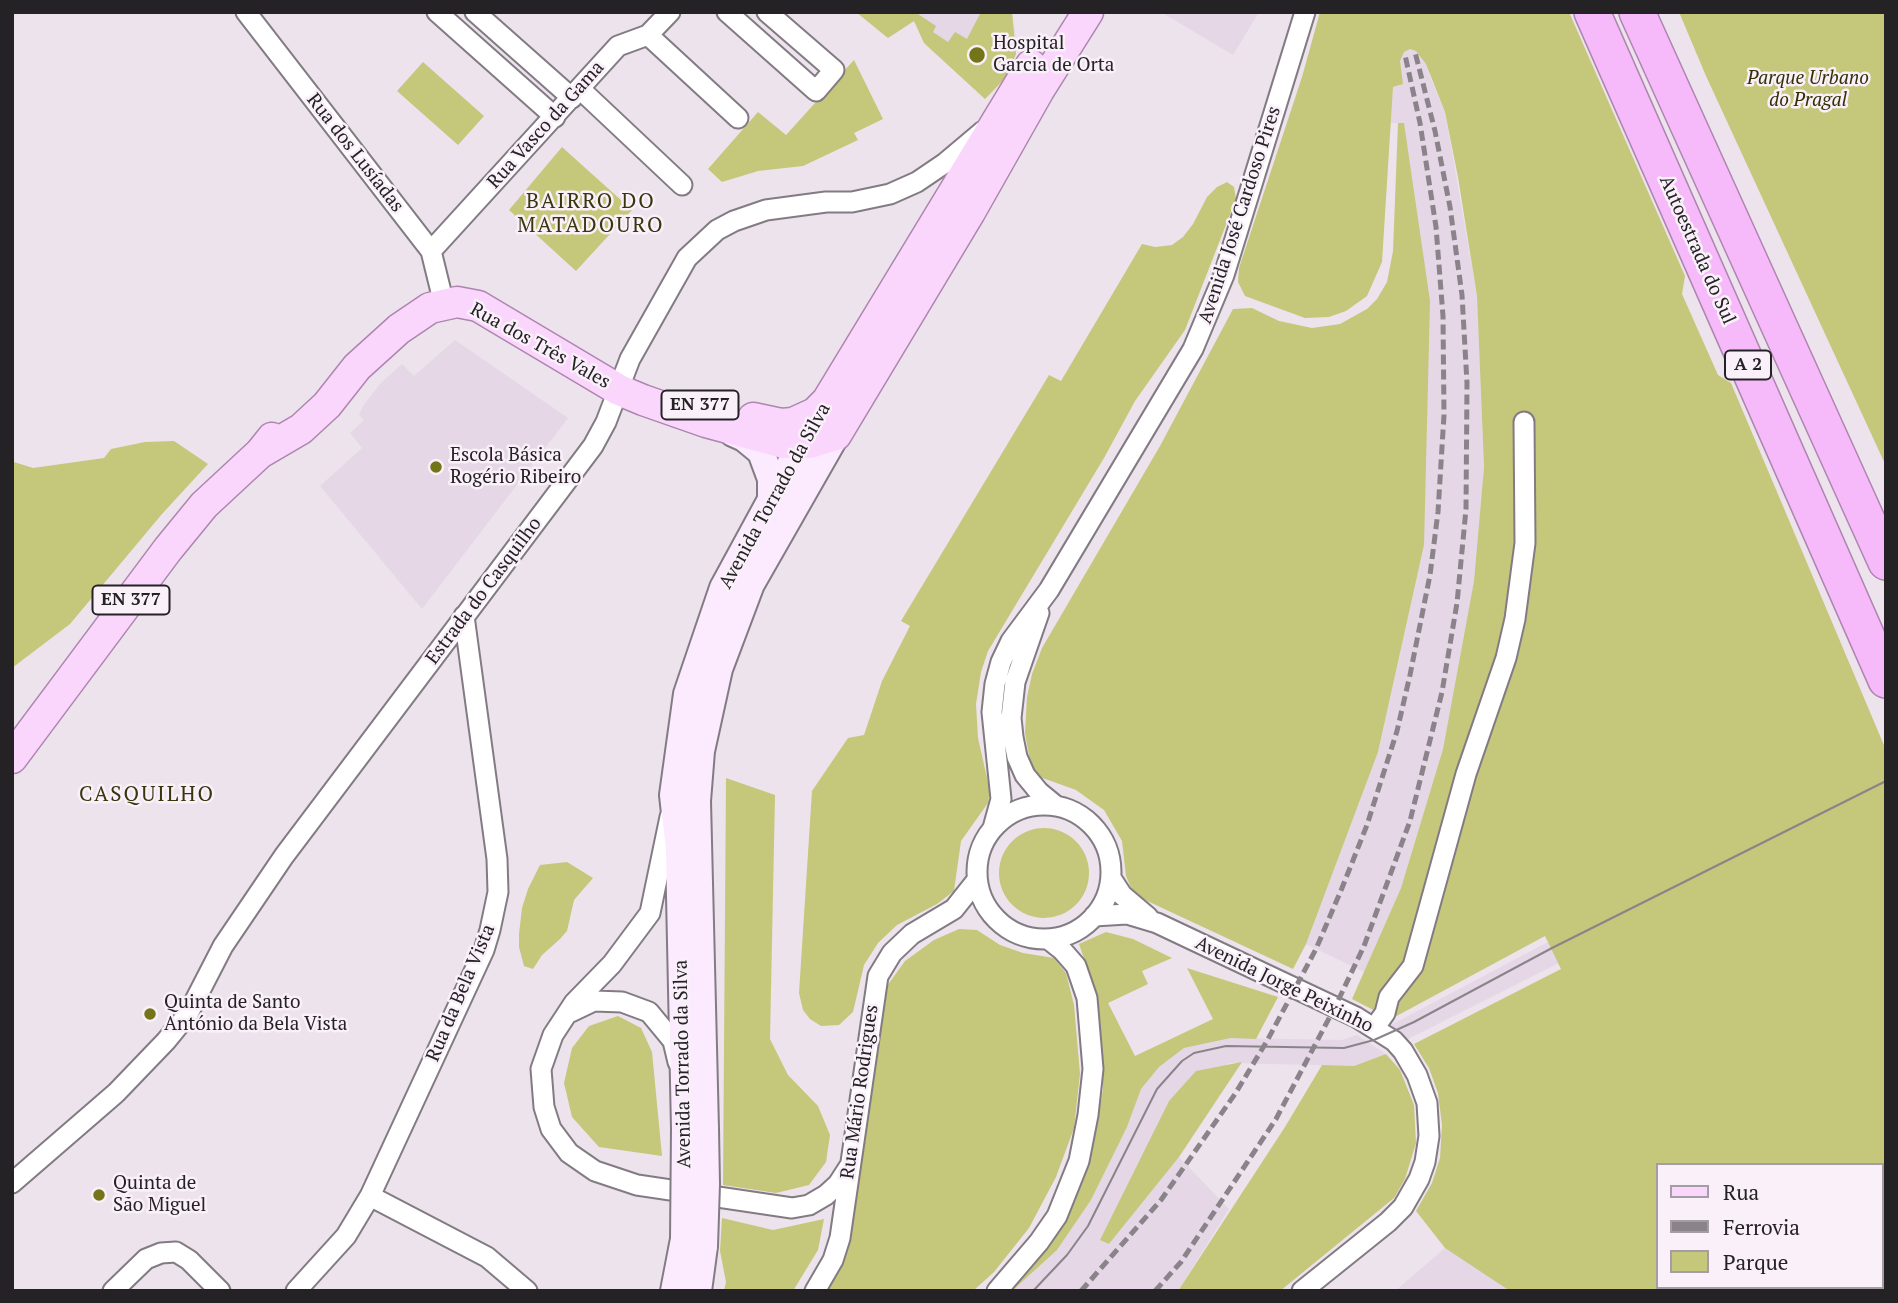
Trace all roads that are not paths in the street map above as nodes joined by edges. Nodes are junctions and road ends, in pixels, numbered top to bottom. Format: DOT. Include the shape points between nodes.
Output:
graph roads {
  1 [pos="246,12"];
  2 [pos="437,12"];
  3 [pos="475,12"];
  4 [pos="670,12"];
  5 [pos="727,12"];
  6 [pos="767,12"];
  7 [pos="1064,12"];
  8 [pos="1088,12"];
  9 [pos="1305,12"];
  10 [pos="1592,12"];
  11 [pos="1636,12"];
  12 [pos="648,35"];
  13 [pos="576,94"];
  14 [pos="1007,104"];
  15 [pos="555,117"];
  16 [pos="738,118"];
  17 [pos="682,185"];
  18 [pos="431,251"];
  19 [pos="444,304"];
  20 [pos="619,390"];
  21 [pos="827,401"];
  22 [pos="706,422"];
  23 [pos="1524,422"];
  24 [pos="791,434"];
  25 [pos="835,435"];
  26 [pos="771,500"];
  27 [pos="1886,562"];
  28 [pos="751,584"];
  29 [pos="1049,590"];
  30 [pos="464,616"];
  31 [pos="1886,680"];
  32 [pos="12,758"];
  33 [pos="673,795"];
  34 [pos="1056,806"];
  35 [pos="993,828"];
  36 [pos="1111,877"];
  37 [pos="977,880"];
  38 [pos="1094,916"];
  39 [pos="942,917"];
  40 [pos="996,919"];
  41 [pos="1157,923"];
  42 [pos="1048,939"];
  43 [pos="1375,1027"];
  44 [pos="553,1035"];
  45 [pos="684,1089"];
  46 [pos="695,1129"];
  47 [pos="849,1167"];
  48 [pos="12,1183"];
  49 [pos="370,1196"];
  50 [pos="694,1242"];
  51 [pos="113,1291"];
  52 [pos="220,1291"];
  53 [pos="296,1291"];
  54 [pos="527,1291"];
  55 [pos="674,1291"];
  56 [pos="698,1291"];
  57 [pos="815,1291"];
  58 [pos="997,1291"];
  59 [pos="1302,1291"];
  1 -- 18 [label="street, Rua dos Lusíadas"];
  2 -- 15 [label="street"];
  3 -- 13 [label="street"];
  4 -- 12 [label="street, Rua Vasco da Gama"];
  5 -- 6 [label="street" via="816,91 834,70"];
  7 -- 14 [label="main road, Avenida Torrado da Silva"];
  8 -- 25 [label="main road, Avenida Torrado da Silva"];
  9 -- 29 [label="street, Avenida José Cardoso Pires" via="1206,321 1176,380"];
  10 -- 31 [label="highway, Autoestrada do Sul / A 2"];
  11 -- 27 [label="highway, A 2"];
  12 -- 13 [label="street, Rua Vasco da Gama" via="622,43"];
  12 -- 16 [label="street"];
  13 -- 15 [label="street, Rua Vasco da Gama"];
  13 -- 17 [label="street"];
  14 -- 20 [label="street, Estrada do Casquilho" via="945,163 890,194 765,210 717,230 687,258 669,287 629,359"];
  14 -- 21 [label="main road, Avenida Torrado da Silva"];
  15 -- 18 [label="street, Rua Vasco da Gama"];
  18 -- 19 [label="street, Rua dos Lusíadas"];
  19 -- 20 [label="main road, Rua dos Três Vales / EN 377" via="478,306"];
  19 -- 32 [label="main road, Rua dos Três Vales / EN 377" via="417,316 357,367 327,405 300,429 260,453 204,505"];
  20 -- 22 [label="main road, Rua dos Três Vales / EN 377"];
  20 -- 24 [label="main road, Rua dos Três Vales / EN 377" via="670,398"];
  20 -- 30 [label="street, Estrada do Casquilho" via="593,446"];
  21 -- 24 [label="main road, Rua dos Três Vales / EN 377"];
  22 -- 24 [label="main road, Rua dos Três Vales / EN 377" via="773,441"];
  22 -- 26 [label="main road" via="744,438 761,452 771,479"];
  23 -- 43 [label="street" via="1525,543 1506,658 1466,774 1413,966 1389,997"];
  24 -- 25 [label="main road, Rua dos Três Vales / EN 377" via="826,439"];
  24 -- 26 [label="main road, Avenida Torrado da Silva"];
  24 -- 28 [label="main road" via="802,466 761,548"];
  25 -- 28 [label="main road, Avenida Torrado da Silva"];
  26 -- 33 [label="main road, Avenida Torrado da Silva" via="723,588 687,694"];
  28 -- 46 [label="main road, Avenida Torrado da Silva" via="711,699 701,751"];
  29 -- 34 [label="street, Avenida José Cardoso Pires" via="1019,666 1012,718 1017,757 1025,775"];
  29 -- 35 [label="street, Avenida José Cardoso Pires" via="1011,641 995,684 992,731 1001,799"];
  30 -- 48 [label="street, Estrada do Casquilho" via="284,856 223,946 188,1014 116,1093"];
  30 -- 49 [label="street, Rua da Bela Vista" via="498,892 484,950"];
  33 -- 44 [label="street" via="649,913"];
  33 -- 45 [label="main road, Avenida Torrado da Silva" via="679,849"];
  34 -- 35 [label="street" via="1021,809"];
  34 -- 36 [label="street" via="1091,824 1110,858"];
  35 -- 37 [label="street" via="983,844"];
  36 -- 38 [label="street" via="1106,898"];
  36 -- 41 [label="street" via="1132,906"];
  37 -- 39 [label="street, Rua Mário Rodrigues"];
  37 -- 40 [label="street"];
  38 -- 41 [label="street" via="1127,914"];
  38 -- 42 [label="street" via="1065,935"];
  39 -- 40 [label="street, Rua Mário Rodrigues" via="973,914"];
  39 -- 47 [label="street, Rua Mário Rodrigues" via="912,933 878,976"];
  40 -- 42 [label="street" via="1029,937"];
  41 -- 43 [label="street, Avenida Jorge Peixinho"];
  42 -- 58 [label="street" via="1076,966 1087,998 1093,1069 1088,1115 1079,1161 1057,1216"];
  43 -- 59 [label="street, Avenida Jorge Peixinho" via="1403,1051 1417,1075 1427,1104 1425,1162 1403,1207"];
  44 -- 45 [label="street" via="573,1010 594,1001 622,1002 649,1012 673,1041"];
  44 -- 47 [label="street" via="541,1069 544,1107 551,1129 569,1153 595,1171 637,1185 792,1208 810,1205 826,1195"];
  45 -- 46 [label="main road, Avenida Torrado da Silva"];
  46 -- 50 [label="main road, Avenida Torrado da Silva, bridge" via="706,1184"];
  47 -- 57 [label="street, Rua Mário Rodrigues" via="840,1238"];
  49 -- 53 [label="street, Rua da Bela Vista" via="346,1236"];
  49 -- 54 [label="street" via="487,1257"];
  50 -- 55 [label="main road, Avenida Torrado da Silva"];
  50 -- 56 [label="main road, Avenida Torrado da Silva"];
  51 -- 52 [label="street" via="146,1259 161,1252 176,1252 190,1260"];
}
